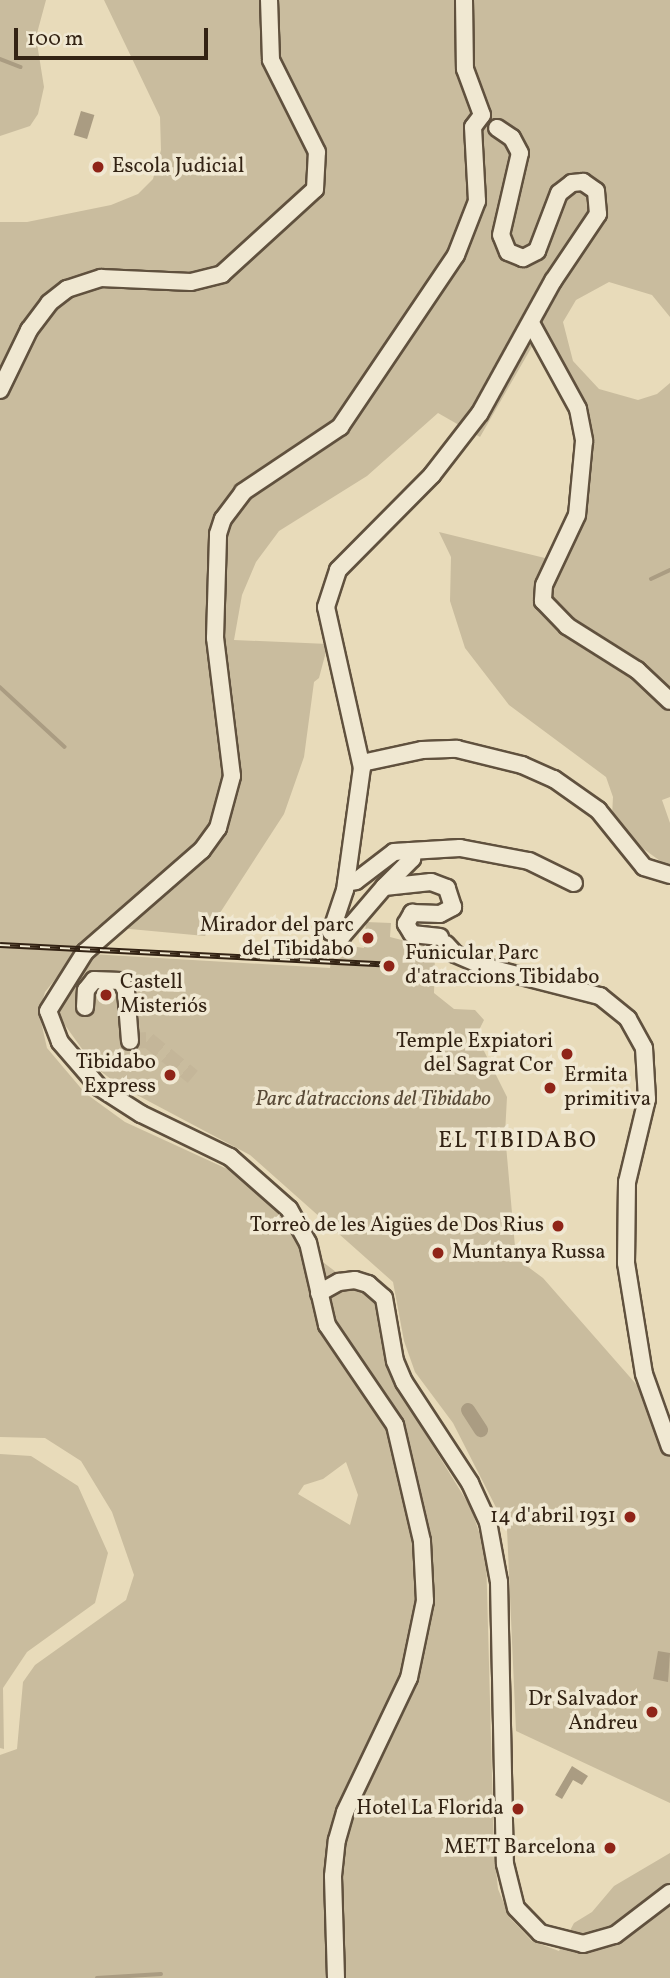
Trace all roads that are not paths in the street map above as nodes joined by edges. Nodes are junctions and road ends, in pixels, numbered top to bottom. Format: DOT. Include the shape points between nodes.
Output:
graph roads {
  1 [pos="269,0"];
  2 [pos="464,0"];
  3 [pos="482,115"];
  4 [pos="497,128"];
  5 [pos="476,135"];
  6 [pos="531,323"];
  7 [pos="0,390"];
  8 [pos="670,701"];
  9 [pos="362,763"];
  10 [pos="410,850"];
  11 [pos="670,875"];
  12 [pos="346,883"];
  13 [pos="574,883"];
  14 [pos="384,887"];
  15 [pos="85,1007"];
  16 [pos="130,1041"];
  17 [pos="319,1293"];
  18 [pos="670,1447"];
  19 [pos="670,1893"];
  20 [pos="335,1978"];
  1 -- 7 [label="street" via="273,70 317,152 315,189 236,265 214,277 191,282 101,278 67,289 49,303 29,330"];
  2 -- 3 [label="street" via="465,69"];
  3 -- 4 [label="street" via="493,118"];
  3 -- 5 [label="street" via="474,123"];
  4 -- 5 [label="street" via="491,138"];
  4 -- 6 [label="street" via="512,138 520,153 501,235 504,248 513,256 523,258 537,251 556,199 567,185 588,184 600,201 595,220 563,264"];
  5 -- 17 [label="street" via="477,201 451,263 340,427 243,492 223,519 218,534 215,638 232,776 218,828 202,850 91,945 48,1011 60,1042 99,1087 141,1114 230,1157 285,1204 306,1236"];
  6 -- 8 [label="street" via="578,409 584,441 578,515 544,585 543,601 566,626 637,670"];
  6 -- 9 [label="street" via="481,413 400,510 352,554 330,585 328,622"];
  9 -- 11 [label="street" via="422,750 457,749 522,765 554,779 598,810 644,867"];
  9 -- 12 [label="street"];
  10 -- 12 [label="street" via="394,852 356,881"];
  10 -- 13 [label="street" via="494,852 529,861"];
  10 -- 14 [label="street" via="412,859"];
  12 -- 14 [label="street" via="330,926 335,937 345,933"];
  14 -- 18 [label="street" via="421,881 447,888 454,901 448,912 412,913 406,924 412,934 443,941 470,961 600,996 628,1019 644,1048 647,1099 626,1182 626,1263 644,1374"];
  15 -- 16 [label="street" via="86,990 94,980 121,981"];
  17 -- 19 [label="street" via="338,1282 355,1280 384,1298 395,1361 404,1382 470,1483 488,1522 499,1582 505,1864 516,1908 540,1933 561,1942 583,1944 615,1934"];
  17 -- 20 [label="street" via="327,1325 395,1425 422,1541 425,1601 409,1678 345,1812 337,1840"];
}
